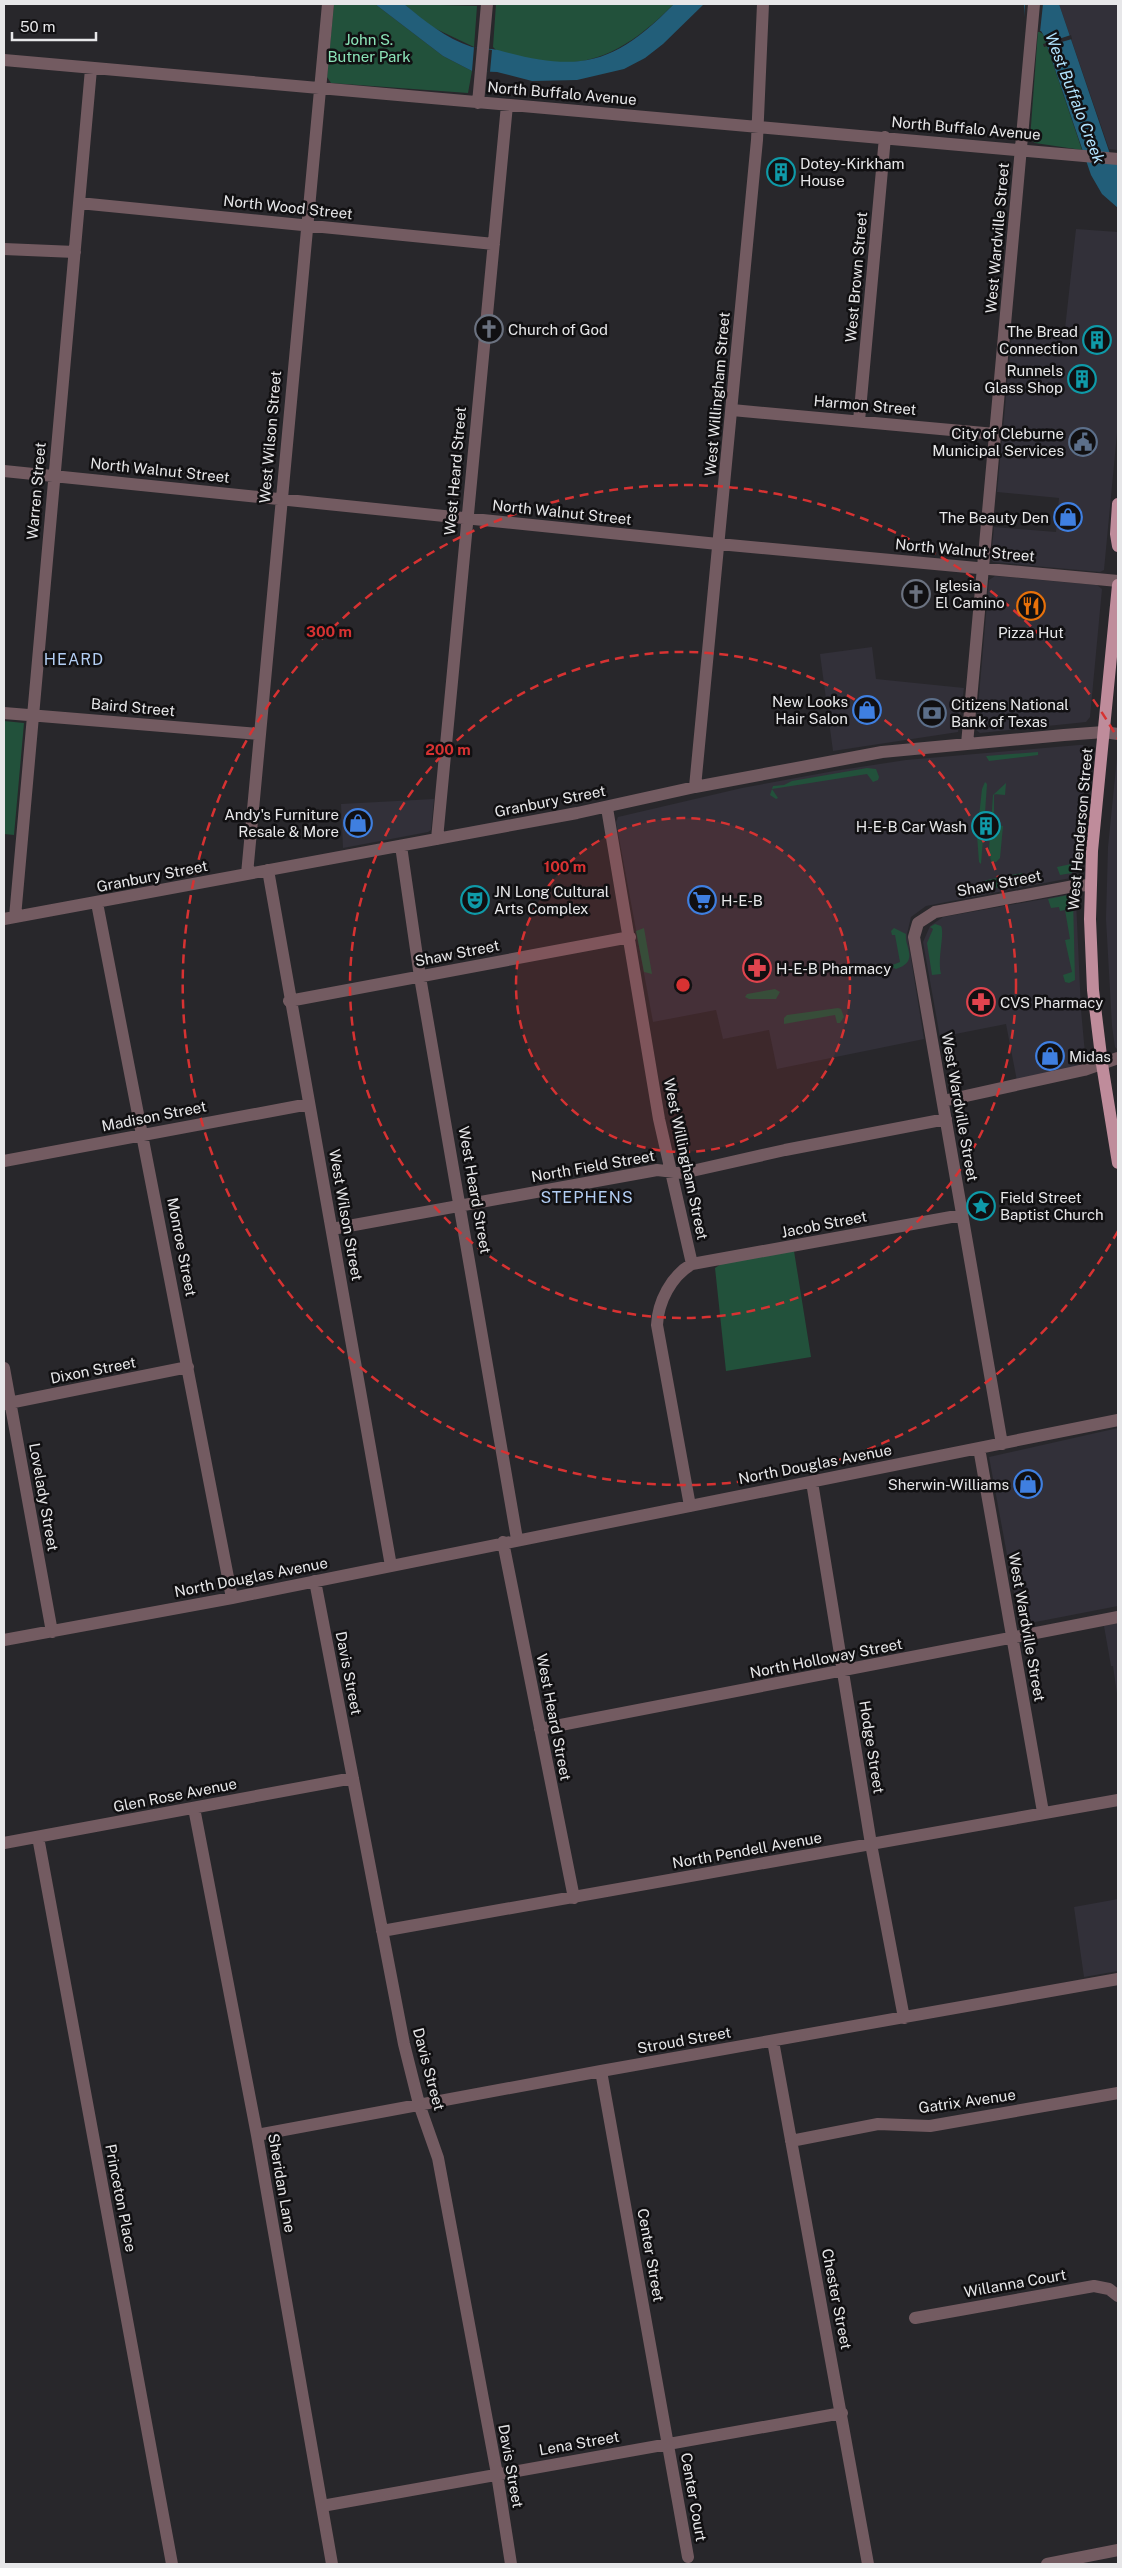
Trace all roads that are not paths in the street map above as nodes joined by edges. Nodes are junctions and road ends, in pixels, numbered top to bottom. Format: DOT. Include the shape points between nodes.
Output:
graph roads {
  1 [pos="328,4"];
  2 [pos="487,4"];
  3 [pos="763,4"];
  4 [pos="1034,4"];
  5 [pos="4,60"];
  6 [pos="91,69"];
  7 [pos="320,89"];
  8 [pos="478,103"];
  9 [pos="507,105"];
  10 [pos="758,126"];
  11 [pos="885,137"];
  12 [pos="1021,149"];
  13 [pos="1116,159"];
  14 [pos="79,203"];
  15 [pos="306,225"];
  16 [pos="494,244"];
  17 [pos="4,249"];
  18 [pos="75,252"];
  19 [pos="732,410"];
  20 [pos="859,421"];
  21 [pos="995,434"];
  22 [pos="4,471"];
  23 [pos="54,475"];
  24 [pos="281,499"];
  25 [pos="1118,504"];
  26 [pos="467,519"];
  27 [pos="719,544"];
  28 [pos="1118,546"];
  29 [pos="983,568"];
  30 [pos="1118,581"];
  31 [pos="1118,585"];
  32 [pos="4,713"];
  33 [pos="32,715"];
  34 [pos="1104,732"];
  35 [pos="259,734"];
  36 [pos="1118,734"];
  37 [pos="967,744"];
  38 [pos="695,787"];
  39 [pos="607,808"];
  40 [pos="437,840"];
  41 [pos="401,846"];
  42 [pos="268,870"];
  43 [pos="247,874"];
  44 [pos="1090,885"];
  45 [pos="97,903"];
  46 [pos="9,918"];
  47 [pos="918,923"];
  48 [pos="630,937"];
  49 [pos="420,977"];
  50 [pos="289,1001"];
  51 [pos="1118,1058"];
  52 [pos="1102,1064"];
  53 [pos="943,1101"];
  54 [pos="310,1104"];
  55 [pos="946,1119"];
  56 [pos="142,1134"];
  57 [pos="4,1161"];
  58 [pos="1118,1163"];
  59 [pos="672,1171"];
  60 [pos="462,1206"];
  61 [pos="962,1215"];
  62 [pos="332,1229"];
  63 [pos="692,1264"];
  64 [pos="188,1367"];
  65 [pos="4,1368"];
  66 [pos="7,1404"];
  67 [pos="1118,1420"];
  68 [pos="1002,1444"];
  69 [pos="979,1448"];
  70 [pos="812,1482"];
  71 [pos="690,1506"];
  72 [pos="517,1539"];
  73 [pos="504,1542"];
  74 [pos="391,1566"];
  75 [pos="315,1581"];
  76 [pos="232,1598"];
  77 [pos="1118,1617"];
  78 [pos="52,1632"];
  79 [pos="1012,1638"];
  80 [pos="4,1640"];
  81 [pos="842,1672"];
  82 [pos="540,1729"];
  83 [pos="353,1778"];
  84 [pos="1118,1800"];
  85 [pos="194,1808"];
  86 [pos="1044,1812"];
  87 [pos="38,1837"];
  88 [pos="4,1843"];
  89 [pos="871,1844"];
  90 [pos="574,1898"];
  91 [pos="382,1932"];
  92 [pos="1118,1979"];
  93 [pos="904,2018"];
  94 [pos="773,2041"];
  95 [pos="601,2071"];
  96 [pos="1118,2093"];
  97 [pos="419,2104"];
  98 [pos="257,2135"];
  99 [pos="791,2140"];
  100 [pos="1118,2296"];
  101 [pos="915,2318"];
  102 [pos="842,2413"];
  103 [pos="668,2444"];
  104 [pos="497,2474"];
  105 [pos="322,2506"];
  106 [pos="1118,2550"];
  107 [pos="688,2556"];
  108 [pos="172,2564"];
  109 [pos="332,2564"];
  110 [pos="511,2564"];
  111 [pos="868,2564"];
  112 [pos="1047,2564"];
  1 -- 7 [label="street, West Wilson Street"];
  2 -- 8 [label="street"];
  3 -- 10 [label="street, West Willingham Street"];
  4 -- 12 [label="street, West Wardville Street"];
  5 -- 6 [label="street, North Buffalo Avenue"];
  6 -- 7 [label="street, North Buffalo Avenue"];
  6 -- 14 [label="street, Warren Street"];
  7 -- 8 [label="street, North Buffalo Avenue"];
  7 -- 15 [label="street, West Wilson Street"];
  8 -- 9 [label="street, North Buffalo Avenue"];
  9 -- 10 [label="street, North Buffalo Avenue"];
  9 -- 16 [label="street, West Heard Street"];
  10 -- 11 [label="street, North Buffalo Avenue"];
  10 -- 19 [label="street, West Willingham Street"];
  11 -- 12 [label="street, North Buffalo Avenue"];
  11 -- 20 [label="street, West Brown Street"];
  12 -- 13 [label="street, North Buffalo Avenue"];
  12 -- 21 [label="street, West Wardville Street"];
  14 -- 15 [label="street, North Wood Street"];
  14 -- 18 [label="street, Warren Street"];
  15 -- 16 [label="street, North Wood Street"];
  15 -- 24 [label="street, West Wilson Street"];
  16 -- 26 [label="street, West Heard Street"];
  17 -- 18 [label="street"];
  18 -- 23 [label="street, Warren Street"];
  19 -- 20 [label="street, Harmon Street"];
  19 -- 27 [label="street, West Willingham Street"];
  20 -- 21 [label="street, Harmon Street"];
  21 -- 29 [label="street, West Wardville Street"];
  22 -- 23 [label="street, North Walnut Street"];
  23 -- 24 [label="street, North Walnut Street"];
  23 -- 33 [label="street, Warren Street"];
  24 -- 26 [label="street, North Walnut Street"];
  24 -- 35 [label="street, West Wilson Street"];
  25 -- 28 [label="main road"];
  26 -- 27 [label="street, North Walnut Street"];
  26 -- 40 [label="street, West Heard Street"];
  27 -- 29 [label="street, North Walnut Street"];
  27 -- 38 [label="street, West Willingham Street"];
  29 -- 30 [label="street, North Walnut Street"];
  29 -- 37 [label="street, West Wardville Street"];
  31 -- 34 [label="main road, West Henderson Street"];
  32 -- 33 [label="street, Baird Street"];
  33 -- 35 [label="street, Baird Street"];
  33 -- 46 [label="street, Warren Street"];
  34 -- 36 [label="street, Granbury Street"];
  34 -- 37 [label="street, Granbury Street"];
  34 -- 44 [label="main road, West Henderson Street"];
  35 -- 43 [label="street, West Wilson Street"];
  37 -- 38 [label="street, Granbury Street" via="882,752"];
  38 -- 39 [label="street, Granbury Street"];
  39 -- 40 [label="street, Granbury Street"];
  39 -- 48 [label="street, West Willingham Street"];
  40 -- 41 [label="street, Granbury Street"];
  41 -- 42 [label="street, Granbury Street"];
  41 -- 49 [label="street, West Heard Street"];
  42 -- 43 [label="street, Granbury Street"];
  42 -- 50 [label="street, West Wilson Street"];
  43 -- 45 [label="street, Granbury Street"];
  44 -- 47 [label="street, Shaw Street" via="935,912"];
  44 -- 52 [label="main road, West Henderson Street" via="1090,953"];
  45 -- 46 [label="street, Granbury Street"];
  45 -- 56 [label="street, Monroe Street"];
  47 -- 53 [label="street, West Wardville Street" via="914,937"];
  48 -- 49 [label="street, Shaw Street"];
  48 -- 59 [label="street, West Willingham Street" via="633,974"];
  49 -- 50 [label="street, Shaw Street"];
  49 -- 60 [label="street, West Heard Street"];
  50 -- 54 [label="street, West Wilson Street"];
  51 -- 52 [label="street"];
  52 -- 53 [label="street"];
  52 -- 58 [label="main road, West Henderson Street"];
  53 -- 55 [label="street, West Wardville Street"];
  54 -- 56 [label="street, Madison Street"];
  54 -- 62 [label="street, West Wilson Street"];
  55 -- 59 [label="street, North Field Street" via="682,1173"];
  55 -- 61 [label="street, West Wardville Street"];
  56 -- 57 [label="street, Madison Street"];
  56 -- 64 [label="street, Monroe Street"];
  59 -- 60 [label="street, North Field Street" via="657,1170"];
  59 -- 63 [label="street, West Willingham Street"];
  60 -- 62 [label="street, North Field Street"];
  60 -- 72 [label="street, West Heard Street"];
  61 -- 63 [label="street, Jacob Street"];
  61 -- 68 [label="street, West Wardville Street"];
  62 -- 74 [label="street, West Wilson Street"];
  63 -- 71 [label="street" via="683,1269 664,1297 657,1325"];
  64 -- 66 [label="street, Dixon Street"];
  64 -- 76 [label="street, Monroe Street"];
  65 -- 66 [label="street, Lovelady Street"];
  66 -- 78 [label="street, Lovelady Street"];
  67 -- 68 [label="street, North Douglas Avenue"];
  68 -- 69 [label="street, North Douglas Avenue"];
  69 -- 70 [label="street, North Douglas Avenue"];
  69 -- 79 [label="street, West Wardville Street"];
  70 -- 71 [label="street, North Douglas Avenue"];
  70 -- 81 [label="street, Hodge Street"];
  71 -- 72 [label="street, North Douglas Avenue"];
  72 -- 73 [label="street, North Douglas Avenue"];
  73 -- 74 [label="street, North Douglas Avenue"];
  73 -- 82 [label="street, West Heard Street"];
  74 -- 75 [label="street, North Douglas Avenue"];
  75 -- 76 [label="street, North Douglas Avenue"];
  75 -- 83 [label="street, Davis Street"];
  76 -- 78 [label="street, North Douglas Avenue"];
  77 -- 79 [label="street, North Holloway Street"];
  78 -- 80 [label="street, North Douglas Avenue"];
  79 -- 81 [label="street, North Holloway Street"];
  79 -- 86 [label="street, West Wardville Street"];
  81 -- 82 [label="street, North Holloway Street"];
  81 -- 89 [label="street, Hodge Street"];
  82 -- 90 [label="street, West Heard Street"];
  83 -- 85 [label="street, Glen Rose Avenue"];
  83 -- 91 [label="street, Davis Street"];
  84 -- 86 [label="street, North Pendell Avenue"];
  85 -- 87 [label="street, Glen Rose Avenue"];
  85 -- 98 [label="street, Sheridan Lane"];
  86 -- 89 [label="street, North Pendell Avenue"];
  87 -- 88 [label="street, Glen Rose Avenue"];
  87 -- 108 [label="street, Princeton Place"];
  89 -- 90 [label="street, North Pendell Avenue"];
  89 -- 93 [label="street, Hodge Street"];
  90 -- 91 [label="street, North Pendell Avenue"];
  91 -- 97 [label="street, Davis Street"];
  92 -- 93 [label="street, Stroud Street"];
  93 -- 94 [label="street, Stroud Street"];
  94 -- 95 [label="street, Stroud Street"];
  94 -- 99 [label="street, Chester Street"];
  95 -- 97 [label="street, Stroud Street"];
  95 -- 103 [label="street, Center Street"];
  96 -- 99 [label="street, Gatrix Avenue" via="930,2126 878,2124"];
  97 -- 98 [label="street, Stroud Street"];
  97 -- 104 [label="street, Davis Street" via="438,2158"];
  98 -- 105 [label="street, Sheridan Lane"];
  99 -- 102 [label="street, Chester Street"];
  100 -- 101 [label="street, Willanna Court" via="1102,2287 1085,2287"];
  102 -- 103 [label="street, Lena Street"];
  102 -- 111 [label="street, Chester Street"];
  103 -- 104 [label="street, Lena Street"];
  103 -- 107 [label="street, Center Court"];
  104 -- 105 [label="street, Lena Street"];
  104 -- 110 [label="street, Davis Street"];
  105 -- 109 [label="street, Sheridan Lane"];
  106 -- 112 [label="street"];
}
